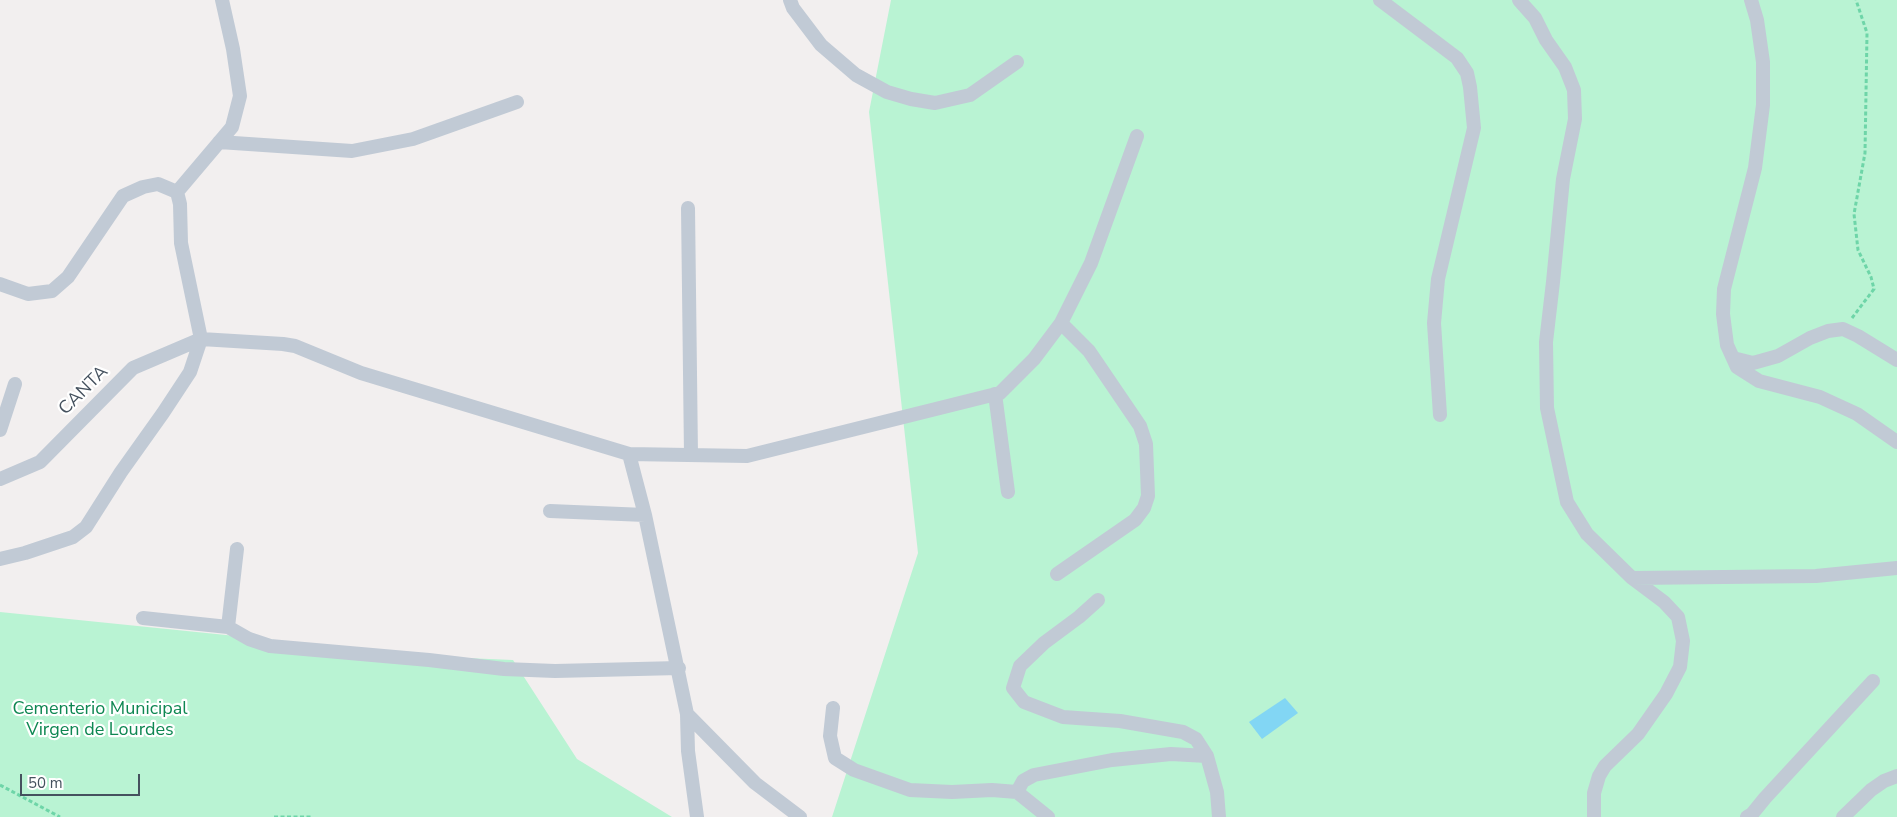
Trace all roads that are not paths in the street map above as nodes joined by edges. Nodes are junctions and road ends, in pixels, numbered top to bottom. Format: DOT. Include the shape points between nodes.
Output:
graph roads {
  1 [pos="222,0"];
  2 [pos="790,0"];
  3 [pos="1380,0"];
  4 [pos="1519,0"];
  5 [pos="1751,0"];
  6 [pos="1018,62"];
  7 [pos="517,102"];
  8 [pos="1137,136"];
  9 [pos="220,142"];
  10 [pos="177,192"];
  11 [pos="688,208"];
  12 [pos="0,284"];
  13 [pos="1061,323"];
  14 [pos="201,339"];
  15 [pos="1733,358"];
  16 [pos="1897,360"];
  17 [pos="15,384"];
  18 [pos="995,394"];
  19 [pos="1440,414"];
  20 [pos="0,430"];
  21 [pos="1897,442"];
  22 [pos="629,454"];
  23 [pos="691,455"];
  24 [pos="0,478"];
  25 [pos="1008,492"];
  26 [pos="550,511"];
  27 [pos="645,515"];
  28 [pos="238,549"];
  29 [pos="0,559"];
  30 [pos="1897,568"];
  31 [pos="1057,574"];
  32 [pos="1632,578"];
  33 [pos="1098,600"];
  34 [pos="143,618"];
  35 [pos="228,627"];
  36 [pos="679,668"];
  37 [pos="1873,681"];
  38 [pos="833,708"];
  39 [pos="688,714"];
  40 [pos="1208,756"];
  41 [pos="1897,776"];
  42 [pos="1016,792"];
  43 [pos="697,817"];
  44 [pos="800,817"];
  45 [pos="1048,817"];
  46 [pos="1219,817"];
  47 [pos="1594,817"];
  48 [pos="1747,817"];
  49 [pos="1843,817"];
  1 -- 9 [label="street" via="240,96 232,127"];
  2 -- 6 [label="street" via="792,8 821,45 856,75 886,92 911,100 935,104 970,94"];
  3 -- 19 [label="street" via="1457,58 1467,73 1471,94 1474,128 1438,279 1434,323"];
  4 -- 32 [label="street" via="1535,18 1565,67 1574,90 1575,119 1563,179 1546,342 1547,408 1567,502 1587,534"];
  5 -- 15 [label="street" via="1764,62 1763,105 1755,168 1724,289 1727,345"];
  7 -- 9 [label="street" via="413,139 352,151"];
  8 -- 13 [label="street" via="1091,263"];
  9 -- 10 [label="street"];
  10 -- 12 [label="street" via="158,184 123,196 68,277 52,291 28,294"];
  10 -- 14 [label="street" via="181,243"];
  11 -- 23 [label="street"];
  13 -- 18 [label="street" via="1034,359 1000,393"];
  13 -- 31 [label="street" via="1088,351 1140,426 1146,444 1148,496 1135,520"];
  14 -- 22 [label="street" via="295,346 361,373"];
  14 -- 24 [label="street, CANTA" via="133,368 40,462"];
  14 -- 29 [label="street" via="190,372 86,527 73,537"];
  15 -- 16 [label="street" via="1753,363 1778,356 1828,331 1843,329"];
  15 -- 21 [label="street" via="1737,368 1759,381 1820,397 1857,414"];
  17 -- 20 [label="street"];
  18 -- 23 [label="street" via="747,456"];
  18 -- 25 [label="street"];
  22 -- 23 [label="street"];
  22 -- 27 [label="street"];
  26 -- 27 [label="street"];
  27 -- 36 [label="street"];
  28 -- 35 [label="street"];
  30 -- 32 [label="street" via="1816,576"];
  32 -- 47 [label="street" via="1678,617 1683,641 1680,667 1638,734 1599,776 1594,793"];
  33 -- 40 [label="street" via="1020,666 1013,688 1024,702 1063,718 1120,721 1183,732 1196,739"];
  34 -- 35 [label="street"];
  35 -- 36 [label="street" via="270,646 504,669"];
  36 -- 39 [label="street"];
  37 -- 48 [label="street"];
  38 -- 42 [label="street" via="830,736 835,758 854,770 910,790"];
  39 -- 43 [label="street" via="688,751"];
  39 -- 44 [label="street" via="755,783"];
  40 -- 42 [label="street" via="1171,754 1056,769 1023,781"];
  40 -- 46 [label="street"];
  41 -- 49 [label="street" via="1871,790"];
  42 -- 45 [label="street"];
}
